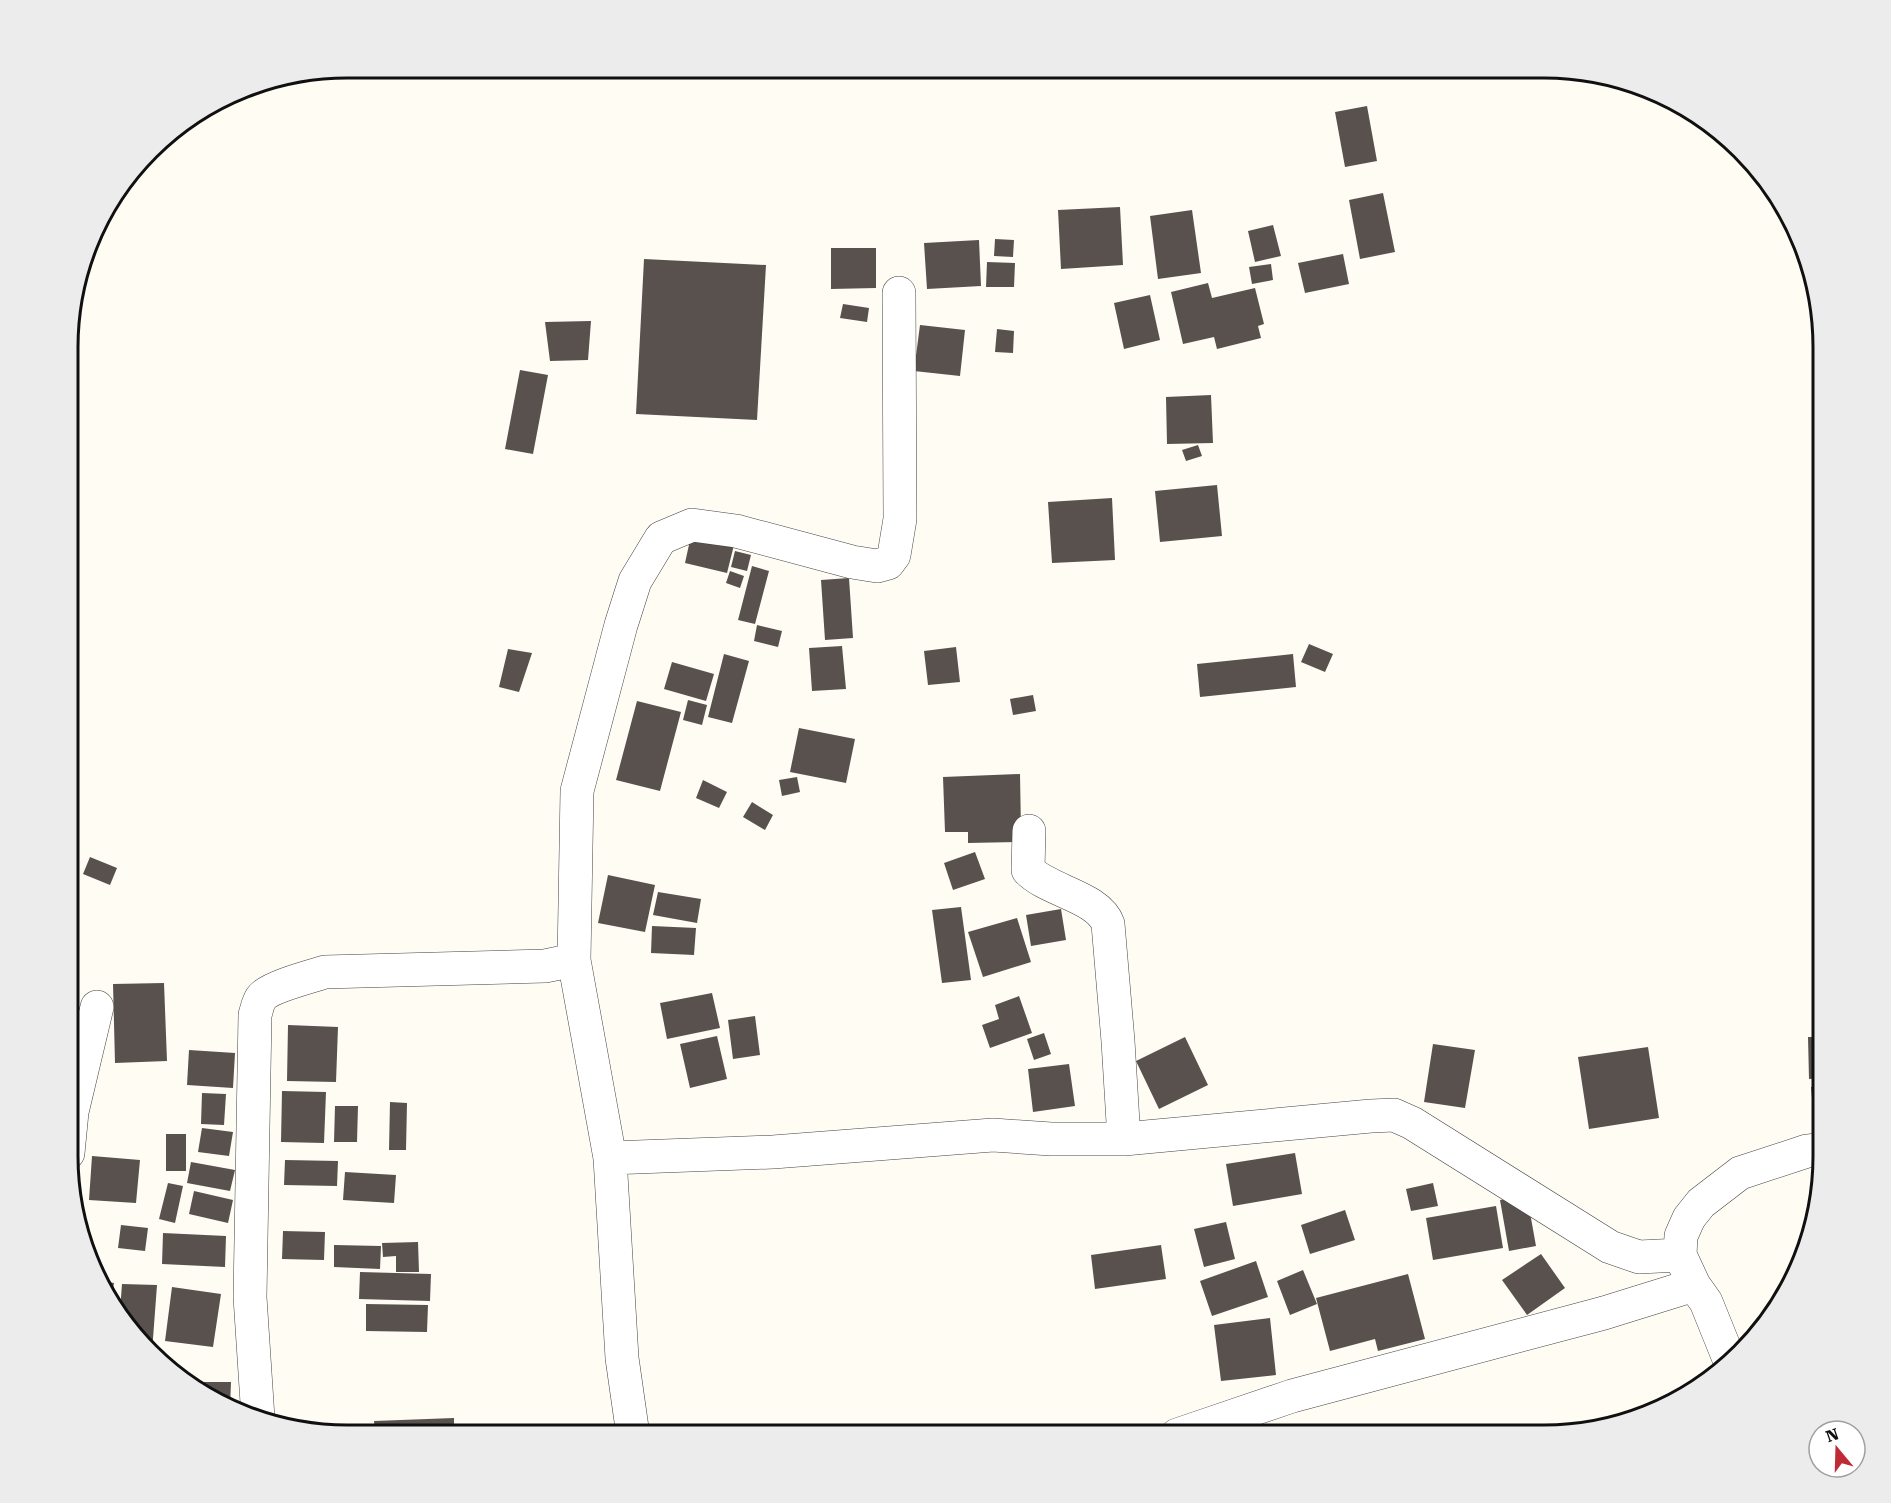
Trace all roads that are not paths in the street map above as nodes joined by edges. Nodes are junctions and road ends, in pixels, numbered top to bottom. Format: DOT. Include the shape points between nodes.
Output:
graph roads {
  1 [pos="899,293"];
  2 [pos="1029,831"];
  3 [pos="574,960"];
  4 [pos="97,1007"];
  5 [pos="78,1087"];
  6 [pos="1124,1138"];
  7 [pos="1813,1150"];
  8 [pos="610,1158"];
  9 [pos="1680,1255"];
  10 [pos="1694,1285"];
  11 [pos="1727,1353"];
  12 [pos="257,1410"];
  13 [pos="632,1425"];
  14 [pos="1206,1425"];
  1 -- 3 [label="street" via="900,519 894,555 888,563 877,566 852,562 736,531 692,525 661,538 635,581 577,791"];
  2 -- 6 [label="street" via="1028,870 1035,878 1090,904 1105,915 1108,924"];
  3 -- 8 [label="street"];
  3 -- 12 [label="street" via="545,966 325,972 297,980 261,998 255,1015 250,1297"];
  4 -- 5 [label="street"];
  6 -- 8 [label="street" via="993,1135 772,1152"];
  6 -- 9 [label="street" via="1394,1115 1438,1138 1610,1246 1640,1257"];
  7 -- 9 [label="street" via="1740,1173 1701,1203 1689,1218"];
  8 -- 13 [label="street" via="622,1358"];
  9 -- 10 [label="street"];
  10 -- 11 [label="street" via="1706,1302"];
  10 -- 14 [label="street" via="1604,1313 1292,1396"];
}
